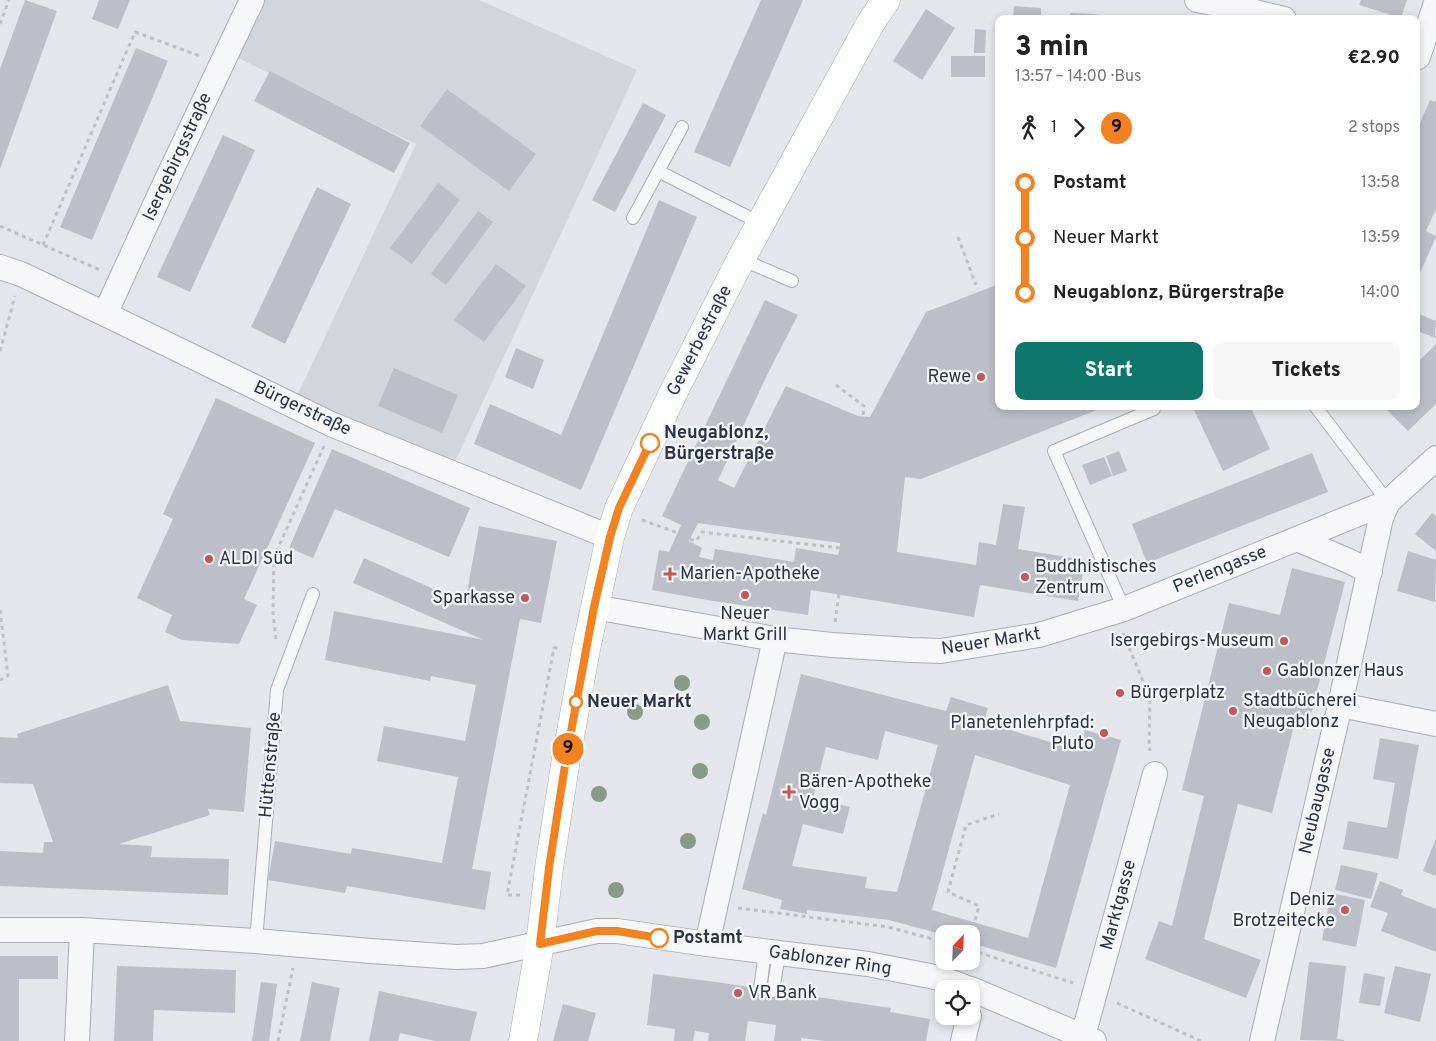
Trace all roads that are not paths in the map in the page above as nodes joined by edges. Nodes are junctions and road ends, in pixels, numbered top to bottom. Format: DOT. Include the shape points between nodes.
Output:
graph roads {
  1 [pos="252,0"];
  2 [pos="886,0"];
  3 [pos="1197,0"];
  4 [pos="1436,3"];
  5 [pos="1268,15"];
  6 [pos="1423,57"];
  7 [pos="682,127"];
  8 [pos="658,171"];
  9 [pos="633,218"];
  10 [pos="760,223"];
  11 [pos="741,259"];
  12 [pos="10,270"];
  13 [pos="792,281"];
  14 [pos="105,314"];
  15 [pos="1152,410"];
  16 [pos="1318,410"];
  17 [pos="1436,458"];
  18 [pos="1388,502"];
  19 [pos="610,537"];
  20 [pos="1297,540"];
  21 [pos="1370,572"];
  22 [pos="312,594"];
  23 [pos="594,607"];
  24 [pos="1119,610"];
  25 [pos="775,639"];
  26 [pos="1340,705"];
  27 [pos="1436,724"];
  28 [pos="1155,774"];
  29 [pos="0,930"];
  30 [pos="82,930"];
  31 [pos="256,941"];
  32 [pos="540,944"];
  33 [pos="706,944"];
  34 [pos="772,952"];
  35 [pos="944,980"];
  36 [pos="766,990"];
  37 [pos="980,997"];
  38 [pos="967,1025"];
  39 [pos="1088,1038"];
  40 [pos="77,1041"];
  41 [pos="523,1041"];
  42 [pos="963,1041"];
  43 [pos="1262,1041"];
  1 -- 14 [label="street, Isergebirgsstraße"];
  2 -- 10 [label="street, Gewerbestraße"];
  3 -- 5 [label="street"];
  4 -- 6 [label="street"];
  7 -- 8 [label="lane"];
  8 -- 9 [label="lane"];
  8 -- 10 [label="lane"];
  10 -- 11 [label="street, Gewerbestraße"];
  11 -- 13 [label="lane"];
  11 -- 19 [label="street, Gewerbestraße" via="674,391 618,512"];
  12 -- 14 [label="street, Bürgerstraße"];
  14 -- 19 [label="street, Bürgerstraße" via="333,425"];
  15 -- 24 [label="lane" via="1054,451"];
  16 -- 18 [label="lane"];
  17 -- 18 [label="street, Perlengasse"];
  18 -- 20 [label="street, Perlengasse"];
  18 -- 21 [label="street, Neubaugasse" via="1381,518"];
  19 -- 23 [label="street, Gewerbestraße"];
  20 -- 21 [label="street"];
  20 -- 24 [label="street, Perlengasse"];
  21 -- 26 [label="street, Neubaugasse"];
  22 -- 31 [label="lane, Hüttenstraße" via="277,690"];
  23 -- 25 [label="street, Neuer Markt"];
  23 -- 32 [label="street, Gewerbestraße" via="566,759"];
  24 -- 25 [label="street, Neuer Markt" via="1039,635 941,652"];
  25 -- 33 [label="street"];
  26 -- 27 [label="street"];
  26 -- 43 [label="street, Neubaugasse"];
  28 -- 39 [label="street, Marktgasse"];
  29 -- 30 [label="street"];
  30 -- 31 [label="street"];
  30 -- 40 [label="street"];
  31 -- 32 [label="street" via="456,957 483,956"];
  32 -- 33 [label="street, Gablonzer Ring" via="597,931 617,931"];
  32 -- 41 [label="street, Gewerbestraße"];
  33 -- 34 [label="street, Gablonzer Ring"];
  34 -- 35 [label="street, Gablonzer Ring" via="868,964"];
  34 -- 36 [label="lane"];
  37 -- 39 [label="street, Gablonzer Ring"];
  38 -- 42 [label="street"];
}
